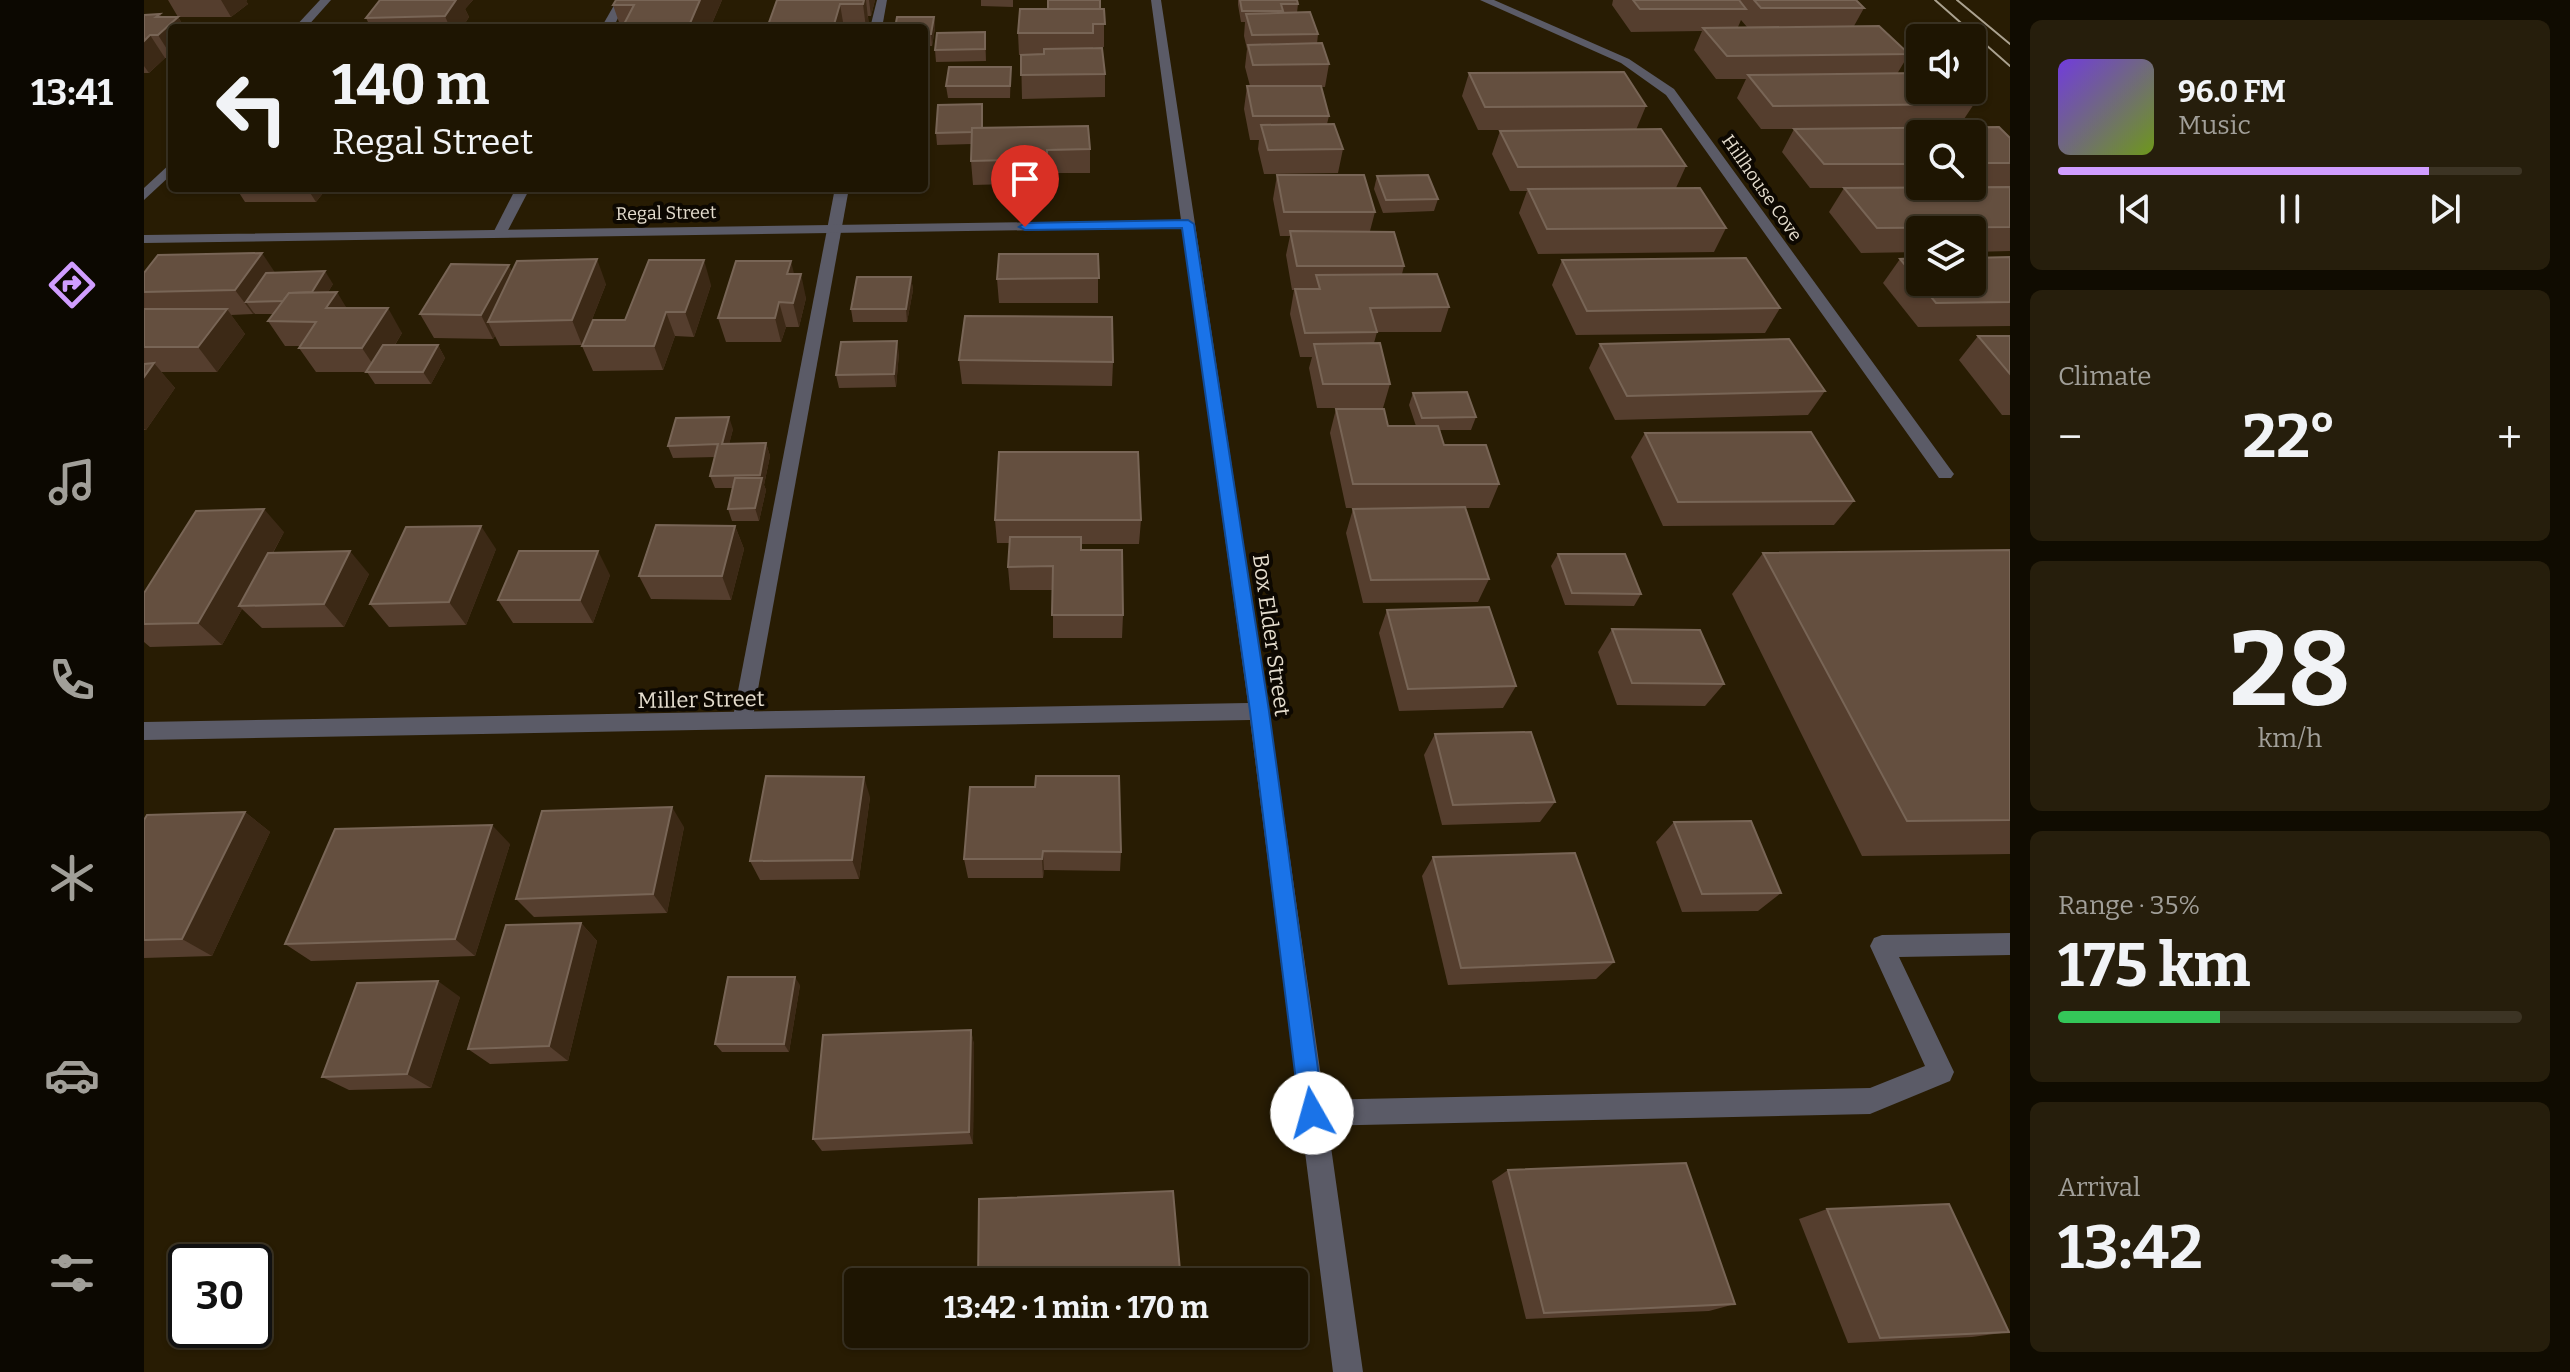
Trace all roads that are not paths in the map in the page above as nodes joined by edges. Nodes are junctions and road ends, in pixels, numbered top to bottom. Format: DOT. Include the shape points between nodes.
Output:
graph roads {
  1 [pos="326,0"];
  2 [pos="622,0"];
  3 [pos="882,0"];
  4 [pos="1156,0"];
  5 [pos="1485,0"];
  6 [pos="304,24"];
  7 [pos="609,24"];
  8 [pos="877,24"];
  9 [pos="168,170"];
  10 [pos="521,192"];
  11 [pos="841,192"];
  12 [pos="144,196"];
  13 [pos="1188,224"];
  14 [pos="834,229"];
  15 [pos="500,233"];
  16 [pos="144,239"];
  17 [pos="1945,474"];
  18 [pos="1259,711"];
  19 [pos="742,722"];
  20 [pos="144,731"];
  21 [pos="2010,944"];
  22 [pos="1312,1113"];
  23 [pos="1348,1372"];
  1 -- 6 [label="street"];
  2 -- 7 [label="street"];
  3 -- 8 [label="street"];
  4 -- 13 [label="street, Box Elder Street"];
  5 -- 17 [label="street, Hillhouse Cove" via="1617,57 1670,92"];
  9 -- 12 [label="street"];
  10 -- 15 [label="street"];
  11 -- 14 [label="street"];
  13 -- 14 [label="street, Regal Street"];
  13 -- 18 [label="street, Box Elder Street"];
  14 -- 15 [label="street, Regal Street"];
  14 -- 19 [label="street"];
  15 -- 16 [label="street, Regal Street"];
  18 -- 19 [label="street, Miller Street"];
  18 -- 22 [label="street, Box Elder Street"];
  19 -- 20 [label="street, Miller Street"];
  21 -- 22 [label="street" via="1882,946 1941,1072 1870,1101"];
  22 -- 23 [label="street, Box Elder Street"];
}
